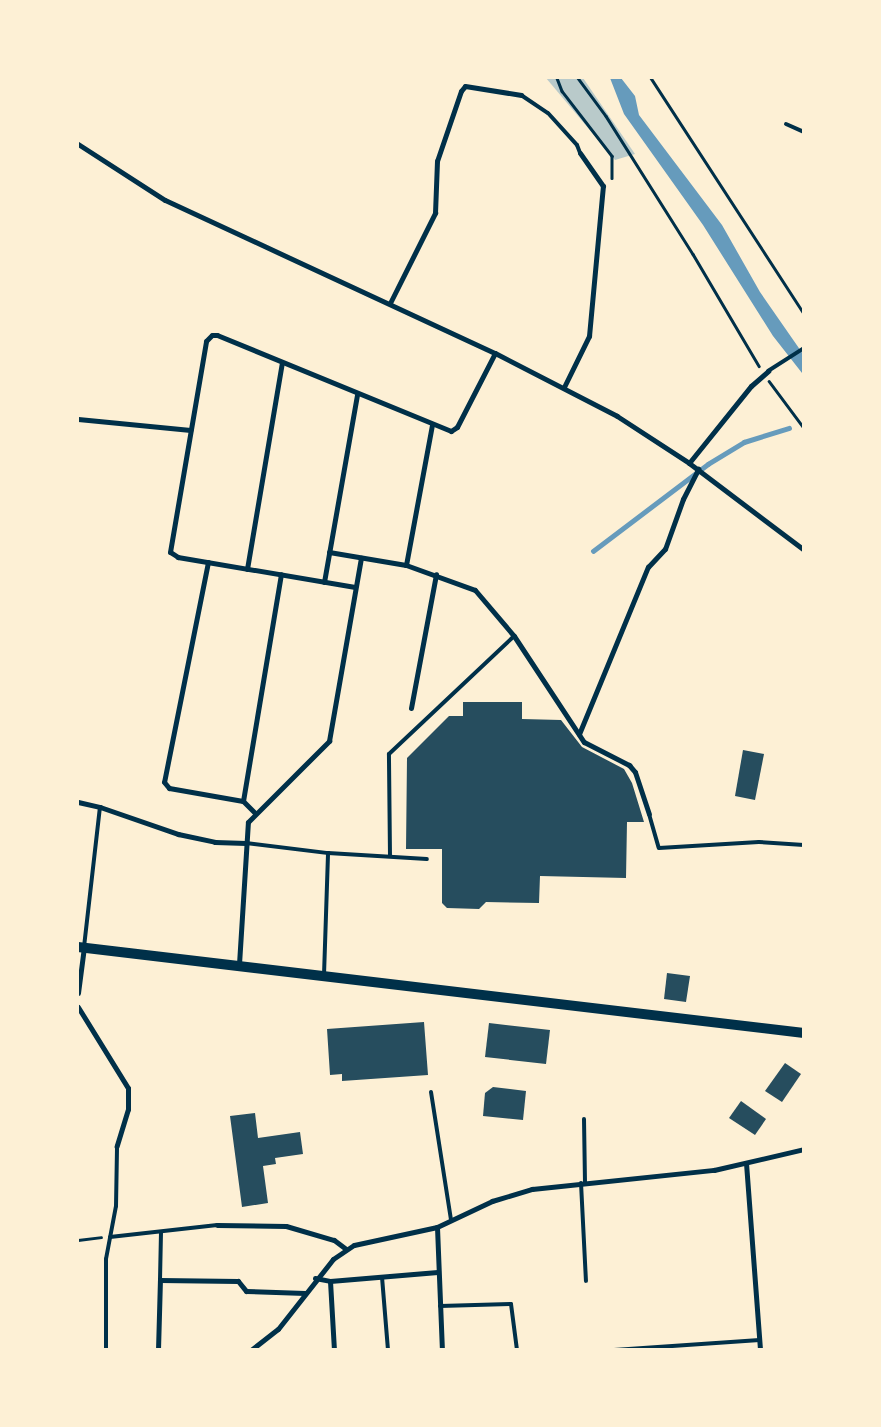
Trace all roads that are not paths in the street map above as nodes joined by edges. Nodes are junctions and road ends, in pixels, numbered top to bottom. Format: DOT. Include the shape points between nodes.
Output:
graph roads {
  1 [pos="521,95"];
  2 [pos="786,124"];
  3 [pos="804,132"];
  4 [pos="78,144"];
  5 [pos="580,153"];
  6 [pos="390,303"];
  7 [pos="804,348"];
  8 [pos="495,353"];
  9 [pos="282,363"];
  10 [pos="768,372"];
  11 [pos="564,387"];
  12 [pos="357,394"];
  13 [pos="78,419"];
  14 [pos="432,425"];
  15 [pos="190,430"];
  16 [pos="689,463"];
  17 [pos="698,469"];
  18 [pos="804,550"];
  19 [pos="329,552"];
  20 [pos="361,558"];
  21 [pos="208,562"];
  22 [pos="406,565"];
  23 [pos="247,569"];
  24 [pos="281,574"];
  25 [pos="436,574"];
  26 [pos="324,582"];
  27 [pos="355,587"];
  28 [pos="514,636"];
  29 [pos="411,708"];
  30 [pos="579,734"];
  31 [pos="243,801"];
  32 [pos="78,802"];
  33 [pos="100,807"];
  34 [pos="255,812"];
  35 [pos="648,814"];
  36 [pos="246,843"];
  37 [pos="804,845"];
  38 [pos="328,854"];
  39 [pos="390,856"];
  40 [pos="427,859"];
  41 [pos="81,947"];
  42 [pos="239,964"];
  43 [pos="324,975"];
  44 [pos="78,993"];
  45 [pos="78,1007"];
  46 [pos="804,1033"];
  47 [pos="431,1092"];
  48 [pos="584,1118"];
  49 [pos="118,1146"];
  50 [pos="804,1149"];
  51 [pos="746,1164"];
  52 [pos="583,1182"];
  53 [pos="450,1220"];
  54 [pos="217,1225"];
  55 [pos="437,1227"];
  56 [pos="161,1232"];
  57 [pos="110,1237"];
  58 [pos="346,1249"];
  59 [pos="438,1272"];
  60 [pos="382,1277"];
  61 [pos="316,1278"];
  62 [pos="160,1280"];
  63 [pos="330,1281"];
  64 [pos="586,1281"];
  65 [pos="306,1293"];
  66 [pos="440,1306"];
  67 [pos="760,1340"];
  68 [pos="106,1350"];
  69 [pos="158,1350"];
  70 [pos="251,1350"];
  71 [pos="334,1350"];
  72 [pos="388,1350"];
  73 [pos="442,1350"];
  74 [pos="517,1350"];
  75 [pos="614,1350"];
  76 [pos="760,1350"];
  1 -- 5 [label="lane" via="548,113 577,145"];
  1 -- 6 [label="street" via="465,86 461,91 437,161 435,213"];
  2 -- 3 [label="lane"];
  4 -- 6 [label="street" via="165,200"];
  5 -- 11 [label="street" via="602,186 589,336"];
  6 -- 8 [label="street"];
  7 -- 10 [label="lane"];
  8 -- 11 [label="street"];
  8 -- 14 [label="street" via="457,427 447,430"];
  9 -- 12 [label="street"];
  9 -- 15 [label="street" via="217,336 209,337"];
  9 -- 23 [label="street"];
  10 -- 16 [label="street" via="751,386"];
  11 -- 16 [label="street" via="648,434"];
  12 -- 14 [label="street"];
  12 -- 19 [label="street"];
  13 -- 15 [label="street"];
  14 -- 22 [label="street"];
  15 -- 21 [label="street" via="170,548 173,555"];
  16 -- 17 [label="street"];
  17 -- 18 [label="street"];
  17 -- 30 [label="street" via="665,549 648,567"];
  19 -- 20 [label="street"];
  19 -- 26 [label="street"];
  20 -- 22 [label="street"];
  20 -- 27 [label="street"];
  21 -- 23 [label="street"];
  21 -- 31 [label="street" via="164,782 169,788"];
  22 -- 25 [label="street"];
  23 -- 24 [label="street"];
  24 -- 26 [label="street"];
  24 -- 31 [label="street"];
  25 -- 28 [label="street" via="475,590"];
  25 -- 29 [label="street"];
  26 -- 27 [label="street"];
  27 -- 34 [label="street" via="329,741"];
  28 -- 30 [label="street"];
  28 -- 39 [label="lane" via="389,754"];
  30 -- 35 [label="street" via="584,742 629,766 638,781"];
  31 -- 34 [label="street"];
  32 -- 33 [label="street"];
  33 -- 36 [label="street" via="178,834 215,842"];
  33 -- 41 [label="lane"];
  34 -- 36 [label="street" via="248,822"];
  35 -- 37 [label="lane" via="659,848 758,842"];
  36 -- 38 [label="lane"];
  36 -- 42 [label="street"];
  38 -- 39 [label="lane"];
  38 -- 43 [label="lane"];
  39 -- 40 [label="lane"];
  41 -- 42 [label="main road"];
  41 -- 44 [label="street"];
  42 -- 43 [label="main road"];
  43 -- 46 [label="main road"];
  45 -- 49 [label="street" via="128,1088 128,1109"];
  47 -- 53 [label="lane"];
  48 -- 52 [label="lane"];
  49 -- 57 [label="lane" via="116,1206"];
  50 -- 51 [label="street"];
  51 -- 52 [label="street" via="684,1174"];
  51 -- 67 [label="street"];
  52 -- 53 [label="street" via="532,1189 492,1201"];
  52 -- 64 [label="lane"];
  53 -- 55 [label="street"];
  54 -- 56 [label="lane"];
  54 -- 58 [label="street" via="286,1226 334,1240"];
  55 -- 58 [label="street"];
  55 -- 59 [label="street"];
  56 -- 57 [label="lane"];
  56 -- 62 [label="lane"];
  57 -- 68 [label="lane" via="106,1259"];
  58 -- 61 [label="street"];
  59 -- 60 [label="street"];
  59 -- 66 [label="street"];
  60 -- 63 [label="street"];
  60 -- 72 [label="lane"];
  61 -- 63 [label="street"];
  61 -- 65 [label="street"];
  62 -- 65 [label="street" via="238,1281 246,1291"];
  62 -- 69 [label="street"];
  63 -- 71 [label="street"];
  65 -- 70 [label="street" via="273,1335"];
  66 -- 73 [label="street"];
  66 -- 74 [label="lane" via="511,1304"];
  67 -- 75 [label="lane"];
  67 -- 76 [label="street"];
}
